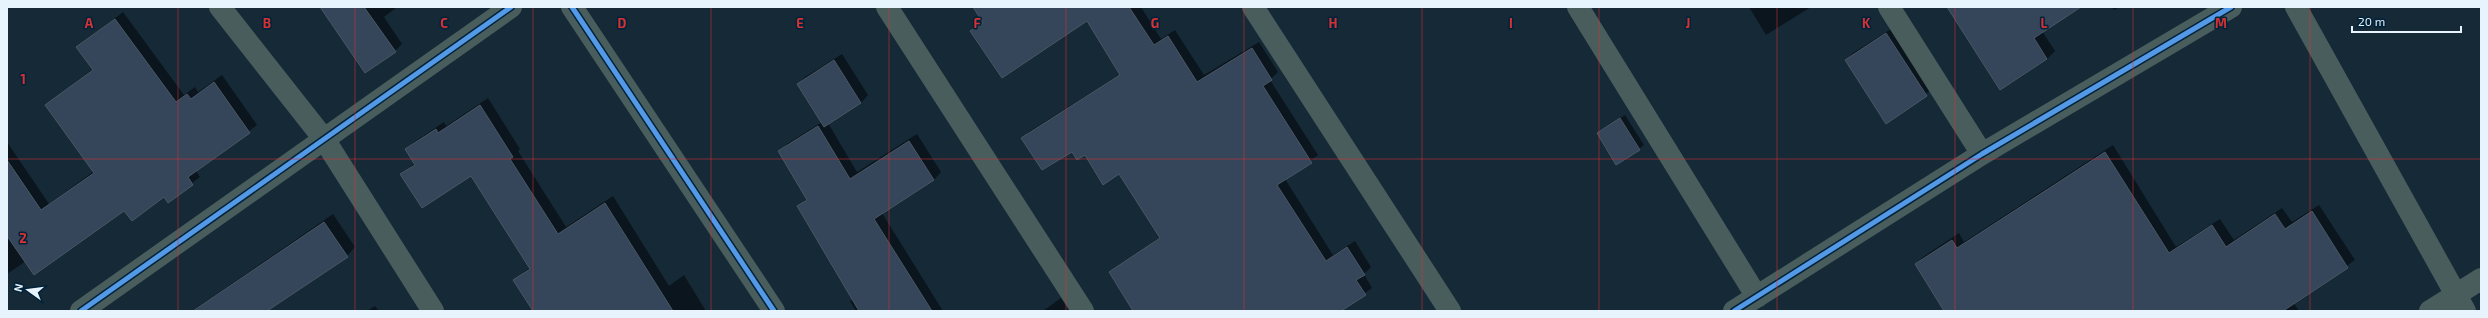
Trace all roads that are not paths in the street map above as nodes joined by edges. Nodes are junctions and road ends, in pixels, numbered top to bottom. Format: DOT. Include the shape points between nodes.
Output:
graph roads {
  1 [pos="220,7"];
  2 [pos="511,7"];
  3 [pos="572,7"];
  4 [pos="888,7"];
  5 [pos="1252,7"];
  6 [pos="1578,7"];
  7 [pos="1889,7"];
  8 [pos="2231,7"];
  9 [pos="2296,7"];
  10 [pos="324,140"];
  11 [pos="1982,154"];
  12 [pos="2481,279"];
  13 [pos="1757,297"];
  14 [pos="2461,303"];
  15 [pos="83,310"];
  16 [pos="433,311"];
  17 [pos="774,311"];
  18 [pos="1083,311"];
  19 [pos="1450,311"];
  20 [pos="1734,311"];
  21 [pos="2430,311"];
  1 -- 10 [label="street"];
  2 -- 10 [label="street"];
  3 -- 17 [label="street"];
  4 -- 18 [label="street"];
  5 -- 19 [label="street"];
  6 -- 13 [label="street"];
  7 -- 11 [label="street"];
  8 -- 11 [label="street"];
  9 -- 14 [label="street"];
  10 -- 15 [label="street"];
  10 -- 16 [label="street"];
  11 -- 13 [label="street"];
  12 -- 14 [label="street"];
  13 -- 20 [label="street"];
  14 -- 21 [label="street"];
}
